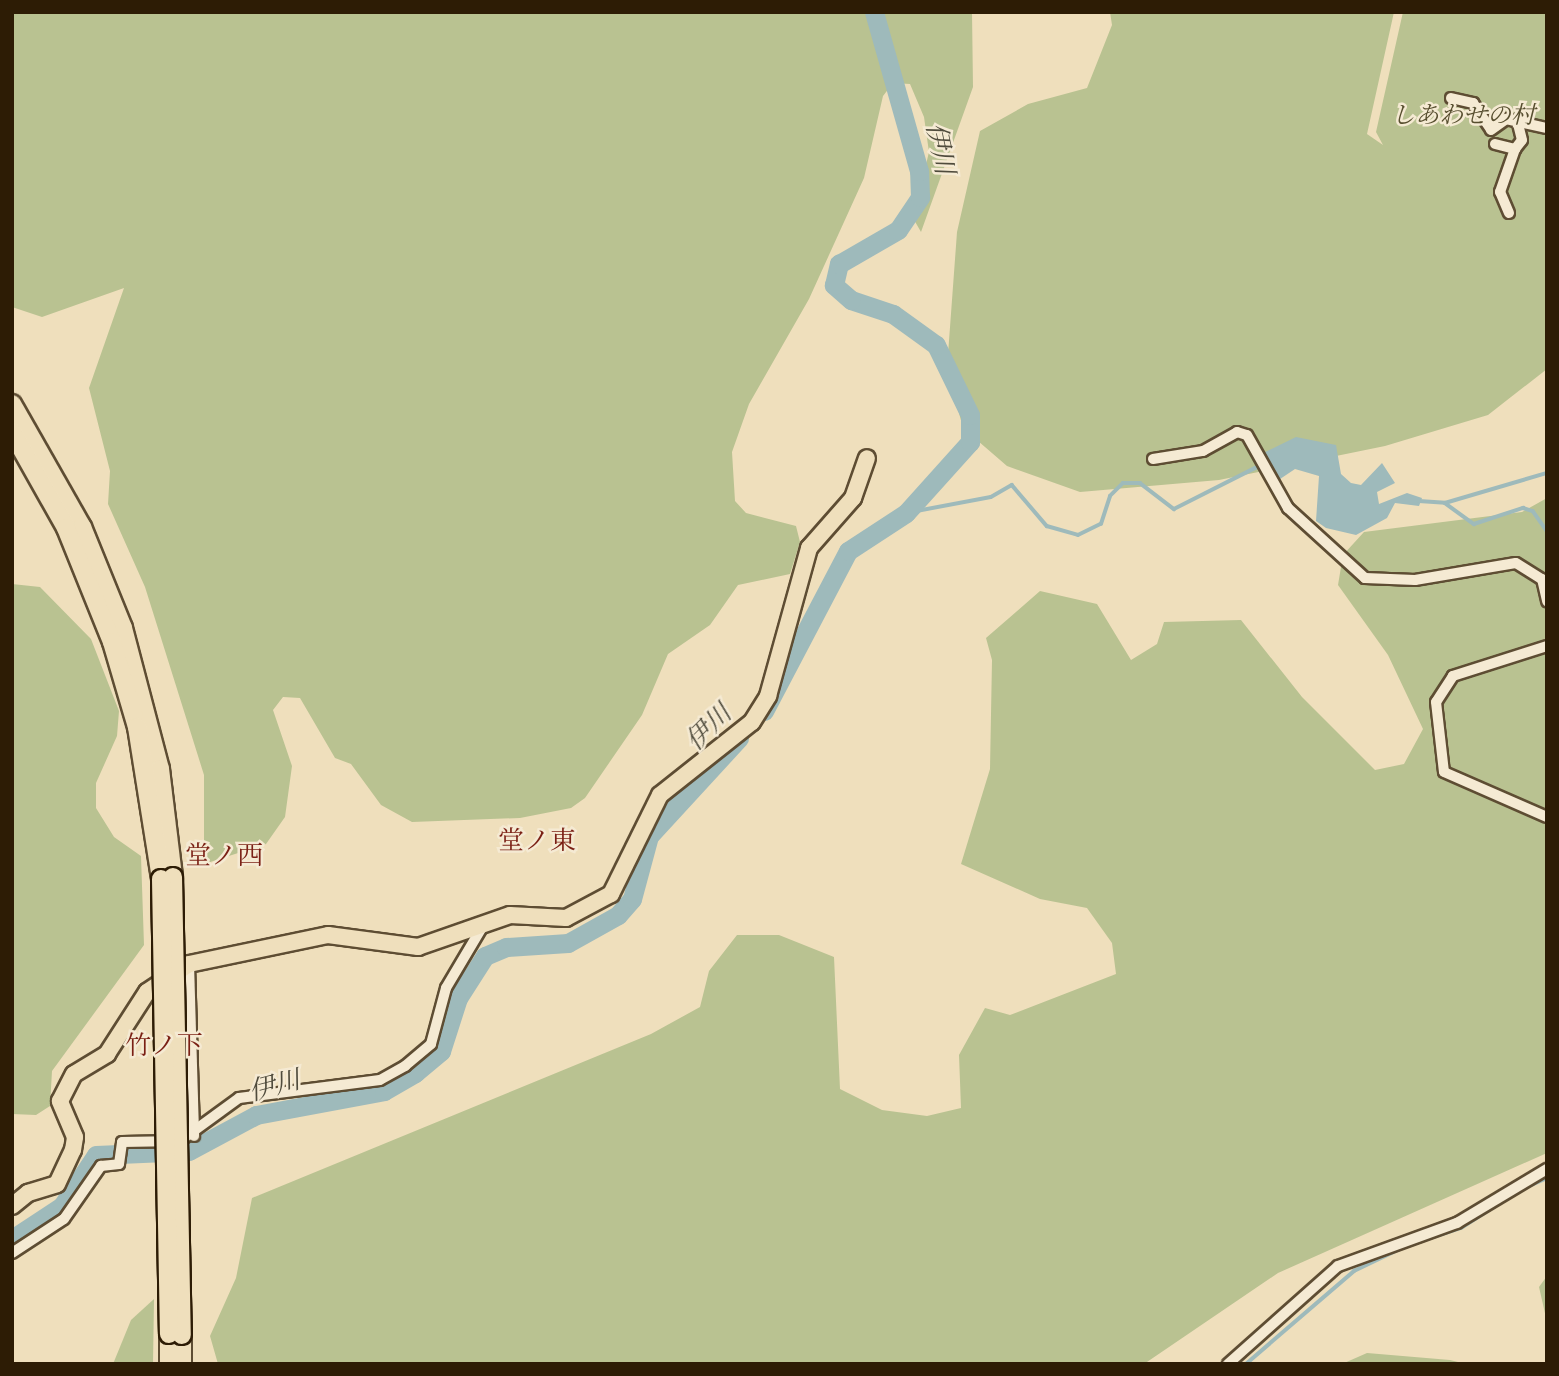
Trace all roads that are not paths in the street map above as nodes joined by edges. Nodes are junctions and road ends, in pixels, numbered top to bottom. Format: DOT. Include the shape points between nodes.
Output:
graph roads {
  1 [pos="1451,99"];
  2 [pos="1517,120"];
  3 [pos="1547,128"];
  4 [pos="1493,136"];
  5 [pos="1515,149"];
  6 [pos="1509,213"];
  7 [pos="12,404"];
  8 [pos="12,432"];
  9 [pos="867,458"];
  10 [pos="1153,459"];
  11 [pos="1547,601"];
  12 [pos="1547,646"];
  13 [pos="1547,817"];
  14 [pos="167,878"];
  15 [pos="481,929"];
  16 [pos="190,964"];
  17 [pos="194,1136"];
  18 [pos="1547,1169"];
  19 [pos="12,1206"];
  20 [pos="12,1253"];
  21 [pos="176,1334"];
  22 [pos="169,1364"];
  23 [pos="182,1364"];
  24 [pos="1228,1364"];
  1 -- 4 [label="street" via="1473,103"];
  2 -- 3 [label="street"];
  2 -- 4 [label="street" via="1506,119"];
  2 -- 5 [label="street" via="1522,141"];
  4 -- 5 [label="street"];
  5 -- 6 [label="street" via="1500,192"];
  7 -- 14 [label="highway" via="82,527 123,628 160,769"];
  8 -- 14 [label="highway" via="66,528 112,642 137,727"];
  9 -- 15 [label="main road" via="853,498 808,548 785,649 752,722 660,795 611,894 566,918 510,915"];
  10 -- 11 [label="street" via="1203,451 1237,432 1247,435 1288,508 1365,578 1415,580 1516,563 1542,579"];
  12 -- 13 [label="street" via="1453,676 1436,702 1444,772"];
  14 -- 21 [label="highway, bridge"];
  15 -- 16 [label="main road" via="418,947 328,935"];
  15 -- 17 [label="street" via="446,988 431,1044 405,1066 380,1080 239,1098"];
  16 -- 17 [label="street"];
  16 -- 19 [label="main road" via="146,992 107,1054 74,1074 60,1101 72,1126 74,1150 57,1184 28,1192"];
  17 -- 20 [label="street" via="122,1142 119,1164 101,1166 64,1219"];
  18 -- 24 [label="street" via="1457,1223 1338,1266"];
  21 -- 22 [label="highway"];
  21 -- 23 [label="highway"];
}
